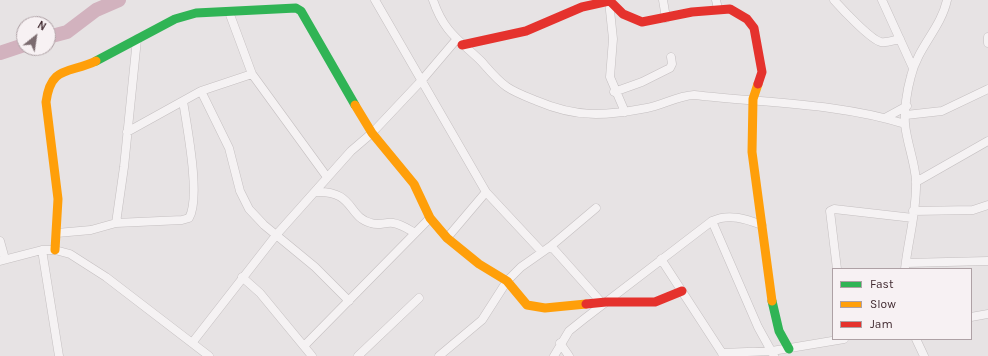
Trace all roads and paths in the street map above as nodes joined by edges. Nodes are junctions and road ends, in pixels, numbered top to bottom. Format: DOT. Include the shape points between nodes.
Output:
graph roads {
  1 [pos="375,0"];
  2 [pos="432,0"];
  3 [pos="663,0"];
  4 [pos="834,0"];
  5 [pos="882,0"];
  6 [pos="947,0"];
  7 [pos="609,1"];
  8 [pos="717,5"];
  9 [pos="229,12"];
  10 [pos="666,18"];
  11 [pos="988,37"];
  12 [pos="137,39"];
  13 [pos="900,39"];
  14 [pos="459,43"];
  15 [pos="988,43"];
  16 [pos="671,57"];
  17 [pos="913,68"];
  18 [pos="252,74"];
  19 [pos="422,80"];
  20 [pos="988,89"];
  21 [pos="201,91"];
  22 [pos="614,92"];
  23 [pos="753,99"];
  24 [pos="183,101"];
  25 [pos="906,111"];
  26 [pos="625,112"];
  27 [pos="885,118"];
  28 [pos="905,124"];
  29 [pos="127,132"];
  30 [pos="372,133"];
  31 [pos="988,141"];
  32 [pos="327,177"];
  33 [pos="916,182"];
  34 [pos="315,192"];
  35 [pos="486,192"];
  36 [pos="988,206"];
  37 [pos="596,208"];
  38 [pos="760,209"];
  39 [pos="913,214"];
  40 [pos="430,218"];
  41 [pos="749,220"];
  42 [pos="712,221"];
  43 [pos="116,223"];
  44 [pos="762,225"];
  45 [pos="415,233"];
  46 [pos="57,234"];
  47 [pos="277,234"];
  48 [pos="447,238"];
  49 [pos="0,241"];
  50 [pos="551,246"];
  51 [pos="42,250"];
  52 [pos="55,250"];
  53 [pos="542,252"];
  54 [pos="661,259"];
  55 [pos="2,260"];
  56 [pos="988,261"];
  57 [pos="906,266"];
  58 [pos="837,268"];
  59 [pos="242,277"];
  60 [pos="507,281"];
  61 [pos="682,292"];
  62 [pos="419,298"];
  63 [pos="349,301"];
  64 [pos="603,302"];
  65 [pos="988,314"];
  66 [pos="972,317"];
  67 [pos="838,340"];
  68 [pos="916,340"];
  69 [pos="192,343"];
  70 [pos="560,343"];
  71 [pos="304,345"];
  72 [pos="789,349"];
  73 [pos="723,354"];
  74 [pos="753,354"];
  75 [pos="773,354"];
  76 [pos="59,356"];
  77 [pos="209,356"];
  78 [pos="312,356"];
  79 [pos="358,356"];
  80 [pos="439,356"];
  81 [pos="554,356"];
  82 [pos="569,356"];
  83 [pos="924,356"];
  1 -- 19 [label="street"];
  2 -- 14 [label="street" via="439,15"];
  3 -- 10 [label="street"];
  4 -- 13 [label="street" via="844,12 878,40 887,42"];
  5 -- 13 [label="street"];
  6 -- 17 [label="street" via="939,24 928,37"];
  7 -- 10 [label="street" via="635,21"];
  7 -- 14 [label="street" via="582,7 526,31"];
  7 -- 22 [label="street" via="613,40 610,77"];
  8 -- 10 [label="street"];
  8 -- 23 [label="street" via="735,11 747,19 754,28 762,72"];
  9 -- 12 [label="street" via="196,13 175,19"];
  9 -- 18 [label="street"];
  9 -- 30 [label="street" via="299,8"];
  11 -- 15 [label="street"];
  12 -- 29 [label="street"];
  12 -- 46 [label="street" via="94,62 63,72 54,78 48,88 46,102 58,199"];
  13 -- 17 [label="street"];
  14 -- 19 [label="street"];
  14 -- 26 [label="street" via="505,86 525,96 580,114"];
  16 -- 22 [label="street" via="670,68"];
  17 -- 25 [label="street"];
  18 -- 21 [label="street"];
  18 -- 32 [label="street"];
  19 -- 30 [label="street"];
  19 -- 35 [label="street"];
  20 -- 25 [label="street" via="942,111"];
  21 -- 24 [label="street"];
  21 -- 47 [label="street" via="229,148 240,191 249,209"];
  22 -- 26 [label="street"];
  23 -- 26 [label="street" via="694,94 657,106"];
  23 -- 27 [label="street"];
  23 -- 38 [label="street" via="752,152"];
  24 -- 29 [label="street"];
  24 -- 43 [label="street" via="193,172 193,211 189,218 182,220"];
  25 -- 27 [label="street"];
  25 -- 28 [label="street"];
  27 -- 28 [label="street"];
  28 -- 33 [label="street"];
  29 -- 43 [label="street"];
  30 -- 32 [label="street"];
  30 -- 40 [label="street" via="414,184"];
  31 -- 33 [label="street"];
  32 -- 34 [label="street"];
  33 -- 39 [label="street"];
  34 -- 45 [label="street" via="327,191 337,194 370,223 402,225"];
  34 -- 47 [label="street"];
  35 -- 48 [label="street"];
  35 -- 53 [label="street"];
  36 -- 39 [label="street" via="973,210"];
  37 -- 50 [label="street"];
  38 -- 41 [label="street"];
  38 -- 44 [label="street"];
  39 -- 57 [label="street"];
  39 -- 58 [label="street" via="834,209 830,211"];
  40 -- 45 [label="street"];
  40 -- 48 [label="street"];
  41 -- 42 [label="street" via="728,217"];
  41 -- 44 [label="street"];
  42 -- 54 [label="street"];
  42 -- 75 [label="street" via="758,327"];
  43 -- 46 [label="street" via="91,230"];
  44 -- 72 [label="street" via="777,323"];
  45 -- 63 [label="street"];
  46 -- 52 [label="street"];
  47 -- 59 [label="street"];
  47 -- 63 [label="street"];
  48 -- 60 [label="street" via="479,264"];
  49 -- 55 [label="street"];
  50 -- 53 [label="street"];
  50 -- 64 [label="street"];
  51 -- 52 [label="street"];
  51 -- 55 [label="street"];
  51 -- 76 [label="street"];
  52 -- 69 [label="street" via="70,254 106,277"];
  53 -- 60 [label="street"];
  54 -- 61 [label="street"];
  54 -- 64 [label="street"];
  56 -- 57 [label="street"];
  59 -- 69 [label="street"];
  59 -- 71 [label="street" via="260,293"];
  60 -- 64 [label="street" via="522,301 533,307 552,308"];
  60 -- 80 [label="street" via="482,320"];
  61 -- 64 [label="street" via="655,302"];
  61 -- 73 [label="street"];
  62 -- 79 [label="street"];
  63 -- 71 [label="street"];
  64 -- 70 [label="street" via="569,331"];
  65 -- 66 [label="street"];
  67 -- 72 [label="street"];
  68 -- 83 [label="street"];
  69 -- 77 [label="street"];
  70 -- 81 [label="street"];
  70 -- 82 [label="street"];
  71 -- 78 [label="street"];
  72 -- 75 [label="street"];
  73 -- 74 [label="street"];
  74 -- 75 [label="street"];
}
